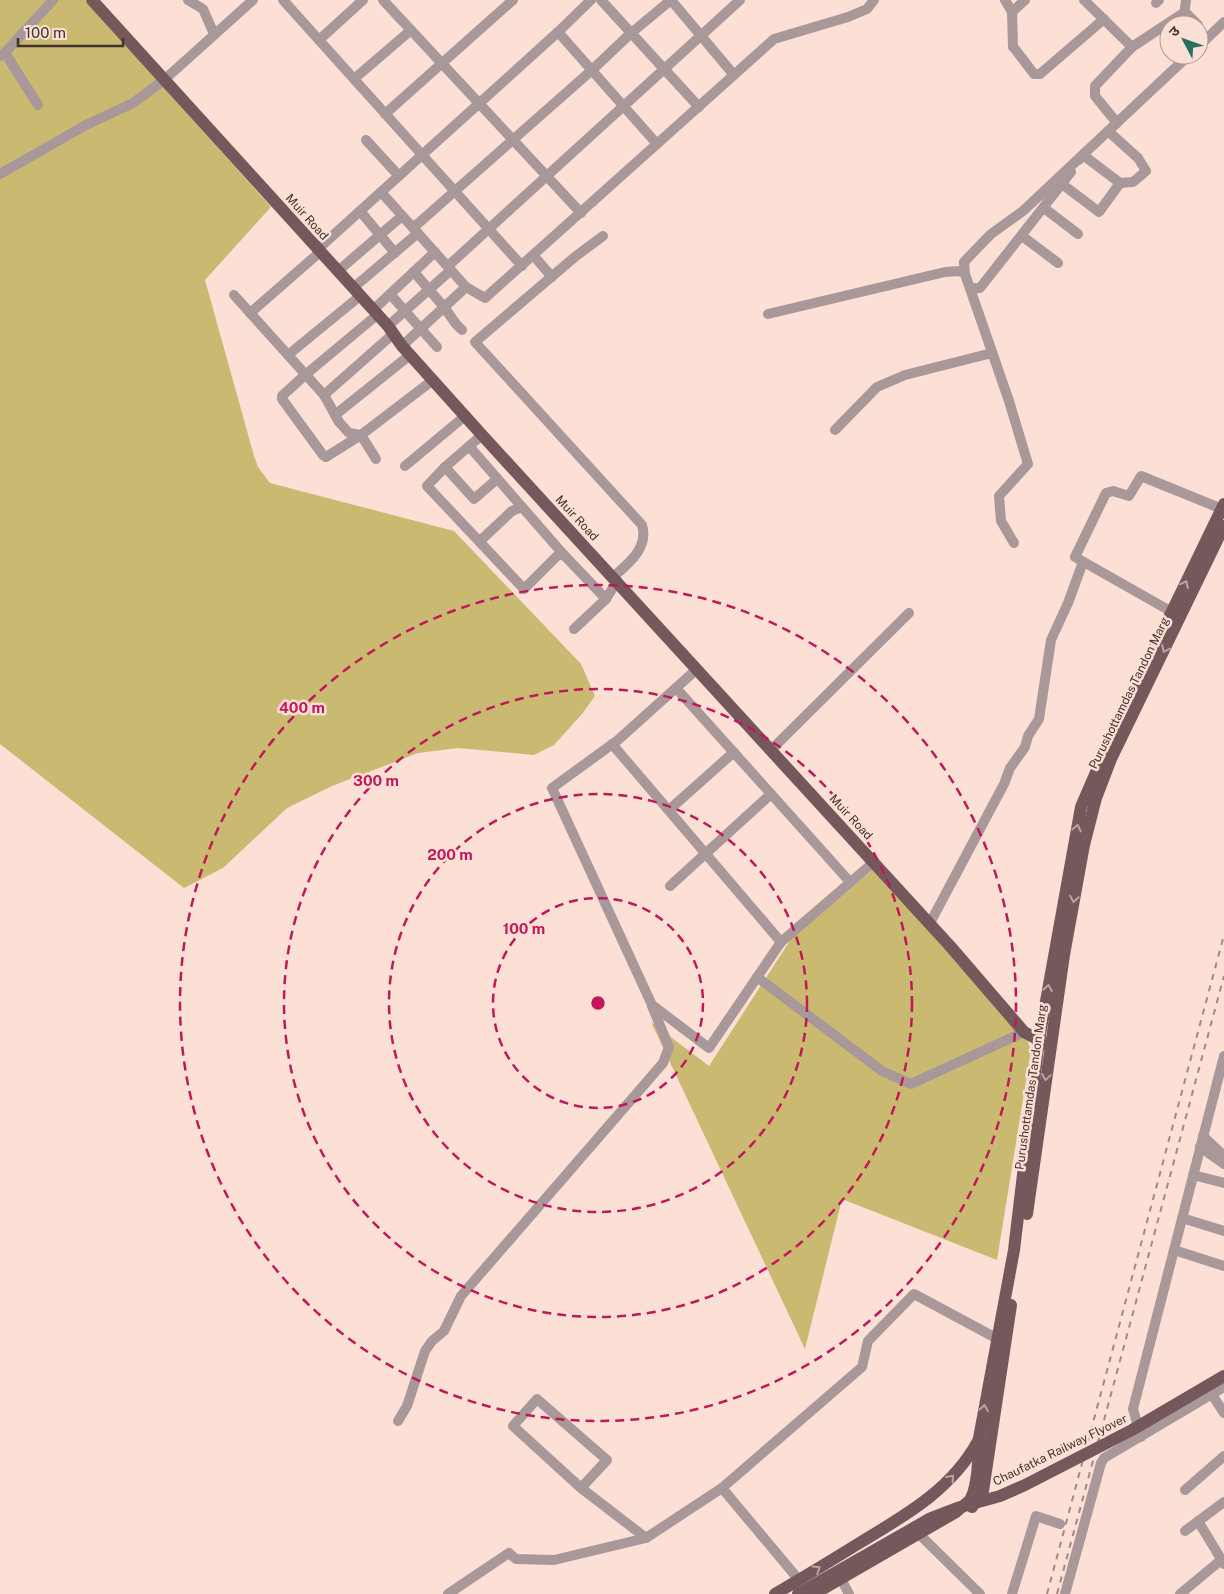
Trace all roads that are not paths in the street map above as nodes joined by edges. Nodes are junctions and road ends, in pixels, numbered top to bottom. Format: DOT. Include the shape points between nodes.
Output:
graph roads {
  1 [pos="53,0"];
  2 [pos="92,0"];
  3 [pos="188,0"];
  4 [pos="253,0"];
  5 [pos="363,0"];
  6 [pos="383,0"];
  7 [pos="513,0"];
  8 [pos="591,0"];
  9 [pos="601,0"];
  10 [pos="671,0"];
  11 [pos="740,0"];
  12 [pos="874,0"];
  13 [pos="1005,0"];
  14 [pos="1025,0"];
  15 [pos="1084,0"];
  16 [pos="1186,0"];
  17 [pos="290,2"];
  18 [pos="1012,12"];
  19 [pos="1185,12"];
  20 [pos="1185,15"];
  21 [pos="1188,15"];
  22 [pos="1104,19"];
  23 [pos="1224,22"];
  24 [pos="411,30"];
  25 [pos="558,32"];
  26 [pos="214,34"];
  27 [pos="630,34"];
  28 [pos="700,36"];
  29 [pos="1210,36"];
  30 [pos="319,40"];
  31 [pos="1132,47"];
  32 [pos="2,56"];
  33 [pos="442,63"];
  34 [pos="1178,65"];
  35 [pos="664,69"];
  36 [pos="592,70"];
  37 [pos="734,74"];
  38 [pos="354,79"];
  39 [pos="164,80"];
  40 [pos="480,103"];
  41 [pos="38,105"];
  42 [pos="624,106"];
  43 [pos="698,107"];
  44 [pos="385,114"];
  45 [pos="1117,123"];
  46 [pos="1108,131"];
  47 [pos="514,139"];
  48 [pos="366,140"];
  49 [pos="657,144"];
  50 [pos="422,155"];
  51 [pos="1082,155"];
  52 [pos="0,174"];
  53 [pos="548,175"];
  54 [pos="399,176"];
  55 [pos="1120,183"];
  56 [pos="1062,184"];
  57 [pos="455,191"];
  58 [pos="381,192"];
  59 [pos="1044,208"];
  60 [pos="360,211"];
  61 [pos="581,213"];
  62 [pos="402,216"];
  63 [pos="489,229"];
  64 [pos="416,231"];
  65 [pos="1078,234"];
  66 [pos="380,235"];
  67 [pos="603,236"];
  68 [pos="1022,236"];
  69 [pos="319,250"];
  70 [pos="435,252"];
  71 [pos="395,253"];
  72 [pos="534,255"];
  73 [pos="1058,263"];
  74 [pos="522,266"];
  75 [pos="449,268"];
  76 [pos="338,272"];
  77 [pos="414,272"];
  78 [pos="965,274"];
  79 [pos="552,277"];
  80 [pos="466,287"];
  81 [pos="970,288"];
  82 [pos="429,290"];
  83 [pos="357,292"];
  84 [pos="390,294"];
  85 [pos="234,295"];
  86 [pos="444,307"];
  87 [pos="405,311"];
  88 [pos="250,313"];
  89 [pos="375,313"];
  90 [pos="768,314"];
  91 [pos="420,328"];
  92 [pos="391,330"];
  93 [pos="462,330"];
  94 [pos="437,347"];
  95 [pos="406,350"];
  96 [pos="992,353"];
  97 [pos="288,355"];
  98 [pos="305,374"];
  99 [pos="433,380"];
  100 [pos="324,396"];
  101 [pos="335,415"];
  102 [pos="465,416"];
  103 [pos="835,430"];
  104 [pos="361,435"];
  105 [pos="482,435"];
  106 [pos="468,446"];
  107 [pos="376,459"];
  108 [pos="405,466"];
  109 [pos="445,467"];
  110 [pos="497,479"];
  111 [pos="1223,506"];
  112 [pos="522,507"];
  113 [pos="1224,526"];
  114 [pos="480,541"];
  115 [pos="1014,543"];
  116 [pos="563,554"];
  117 [pos="1083,562"];
  118 [pos="615,579"];
  119 [pos="606,599"];
  120 [pos="1172,612"];
  121 [pos="909,613"];
  122 [pos="574,629"];
  123 [pos="697,669"];
  124 [pos="676,688"];
  125 [pos="612,744"];
  126 [pos="771,750"];
  127 [pos="734,752"];
  128 [pos="771,794"];
  129 [pos="669,810"];
  130 [pos="706,854"];
  131 [pos="874,862"];
  132 [pos="850,882"];
  133 [pos="670,886"];
  134 [pos="930,924"];
  135 [pos="781,942"];
  136 [pos="757,977"];
  137 [pos="652,1005"];
  138 [pos="1024,1032"];
  139 [pos="1045,1043"];
  140 [pos="1224,1056"];
  141 [pos="1202,1141"];
  142 [pos="1224,1156"];
  143 [pos="1224,1164"];
  144 [pos="1193,1175"];
  145 [pos="1224,1183"];
  146 [pos="1182,1218"];
  147 [pos="1224,1231"];
  148 [pos="1174,1250"];
  149 [pos="1224,1266"];
  150 [pos="996,1338"];
  151 [pos="1224,1371"];
  152 [pos="1224,1376"];
  153 [pos="1204,1384"];
  154 [pos="1224,1388"];
  155 [pos="1212,1395"];
  156 [pos="1224,1413"];
  157 [pos="398,1421"];
  158 [pos="1137,1421"];
  159 [pos="1141,1437"];
  160 [pos="979,1438"];
  161 [pos="1224,1456"];
  162 [pos="581,1488"];
  163 [pos="722,1488"];
  164 [pos="1186,1490"];
  165 [pos="1224,1502"];
  166 [pos="1198,1521"];
  167 [pos="1060,1524"];
  168 [pos="1185,1531"];
  169 [pos="922,1537"];
  170 [pos="646,1538"];
  171 [pos="1222,1556"];
  172 [pos="799,1580"];
  173 [pos="844,1585"];
  174 [pos="448,1594"];
  175 [pos="775,1594"];
  176 [pos="798,1594"];
  177 [pos="814,1594"];
  178 [pos="826,1594"];
  179 [pos="980,1594"];
  180 [pos="1013,1594"];
  181 [pos="1065,1594"];
  182 [pos="1180,1594"];
  1 -- 32 [label="street"];
  2 -- 39 [label="main road, Muir Road"];
  3 -- 26 [label="street" via="203,9"];
  4 -- 26 [label="street"];
  5 -- 30 [label="street"];
  6 -- 24 [label="street"];
  7 -- 33 [label="street"];
  8 -- 25 [label="street"];
  9 -- 27 [label="street"];
  10 -- 27 [label="street"];
  10 -- 28 [label="street"];
  11 -- 28 [label="street"];
  12 -- 37 [label="street" via="867,9 848,17 774,39"];
  13 -- 18 [label="street"];
  14 -- 18 [label="street"];
  15 -- 22 [label="street"];
  16 -- 19 [label="street"];
  17 -- 30 [label="street"];
  18 -- 22 [label="street" via="1014,48 1034,74 1040,74"];
  19 -- 20 [label="street"];
  19 -- 21 [label="street"];
  19 -- 31 [label="street"];
  22 -- 31 [label="street"];
  23 -- 29 [label="street"];
  24 -- 33 [label="street"];
  24 -- 38 [label="street"];
  25 -- 36 [label="street"];
  25 -- 40 [label="street"];
  26 -- 39 [label="street"];
  27 -- 35 [label="street"];
  27 -- 36 [label="street"];
  28 -- 35 [label="street"];
  28 -- 37 [label="street"];
  30 -- 38 [label="street"];
  31 -- 45 [label="street" via="1095,86 1095,96"];
  32 -- 41 [label="street"];
  33 -- 40 [label="street"];
  33 -- 44 [label="street"];
  34 -- 45 [label="street"];
  35 -- 42 [label="street"];
  35 -- 43 [label="street"];
  36 -- 42 [label="street"];
  36 -- 47 [label="street"];
  37 -- 43 [label="street"];
  38 -- 44 [label="street"];
  39 -- 52 [label="street" via="133,103 86,125"];
  39 -- 69 [label="main road, Muir Road"];
  40 -- 47 [label="street"];
  40 -- 50 [label="street"];
  42 -- 49 [label="street"];
  42 -- 53 [label="street"];
  43 -- 49 [label="street"];
  44 -- 50 [label="street"];
  45 -- 46 [label="street"];
  46 -- 51 [label="street"];
  46 -- 55 [label="street" via="1138,158 1146,171 1133,182"];
  47 -- 53 [label="street"];
  47 -- 57 [label="street"];
  48 -- 54 [label="street"];
  49 -- 61 [label="street"];
  50 -- 54 [label="street"];
  50 -- 57 [label="street"];
  51 -- 55 [label="street"];
  51 -- 56 [label="street"];
  51 -- 78 [label="street" via="1023,211 991,234 964,262"];
  53 -- 61 [label="street"];
  53 -- 63 [label="street"];
  54 -- 58 [label="street"];
  55 -- 56 [label="street" via="1099,212"];
  56 -- 59 [label="street"];
  57 -- 63 [label="street"];
  57 -- 64 [label="street"];
  58 -- 60 [label="street"];
  58 -- 62 [label="street"];
  59 -- 65 [label="street"];
  59 -- 68 [label="street"];
  60 -- 66 [label="street"];
  60 -- 69 [label="street"];
  61 -- 72 [label="street"];
  62 -- 64 [label="street"];
  62 -- 66 [label="street"];
  63 -- 74 [label="street"];
  63 -- 75 [label="street"];
  64 -- 70 [label="street"];
  64 -- 71 [label="street"];
  66 -- 71 [label="street"];
  66 -- 76 [label="street"];
  67 -- 79 [label="street"];
  68 -- 73 [label="street"];
  68 -- 81 [label="street" via="980,288"];
  69 -- 76 [label="main road, Muir Road"];
  69 -- 88 [label="street"];
  70 -- 75 [label="street"];
  70 -- 77 [label="street"];
  71 -- 83 [label="street"];
  72 -- 74 [label="street"];
  72 -- 79 [label="street"];
  74 -- 80 [label="street" via="485,298"];
  75 -- 80 [label="street"];
  75 -- 82 [label="street"];
  76 -- 83 [label="main road, Muir Road"];
  77 -- 82 [label="street"];
  77 -- 84 [label="street"];
  78 -- 81 [label="street"];
  78 -- 90 [label="street" via="945,272"];
  79 -- 118 [label="street" via="475,342 642,525 642,544"];
  80 -- 86 [label="street"];
  81 -- 96 [label="street"];
  82 -- 86 [label="street"];
  82 -- 87 [label="street"];
  83 -- 89 [label="main road, Muir Road"];
  83 -- 97 [label="street"];
  84 -- 87 [label="street"];
  84 -- 89 [label="street"];
  85 -- 88 [label="street"];
  86 -- 91 [label="street"];
  86 -- 93 [label="street"];
  87 -- 91 [label="street"];
  87 -- 92 [label="street"];
  88 -- 97 [label="street"];
  89 -- 92 [label="main road, Muir Road"];
  89 -- 98 [label="street"];
  91 -- 94 [label="street"];
  91 -- 95 [label="street"];
  92 -- 95 [label="main road, Muir Road"];
  92 -- 100 [label="street"];
  95 -- 99 [label="main road, Muir Road"];
  95 -- 101 [label="street"];
  96 -- 103 [label="street" via="904,375 877,387"];
  96 -- 115 [label="street" via="1028,464 999,496 1001,521"];
  97 -- 98 [label="street"];
  98 -- 100 [label="street"];
  98 -- 104 [label="street" via="282,399 323,455 326,457"];
  99 -- 102 [label="main road, Muir Road"];
  99 -- 104 [label="street"];
  100 -- 101 [label="street"];
  101 -- 104 [label="street" via="349,433"];
  102 -- 105 [label="main road, Muir Road"];
  102 -- 108 [label="street"];
  104 -- 107 [label="street"];
  105 -- 106 [label="street"];
  105 -- 118 [label="main road, Muir Road"];
  106 -- 109 [label="street"];
  106 -- 110 [label="street"];
  109 -- 110 [label="street" via="474,499"];
  109 -- 114 [label="street" via="427,486"];
  110 -- 112 [label="street"];
  111 -- 117 [label="street" via="1141,476 1129,496 1106,492 1075,557"];
  120 -- 111 [label="main road, one-way"];
  112 -- 114 [label="street" via="512,511"];
  112 -- 116 [label="street"];
  113 -- 139 [label="main road, Purushottamdas Tandon Marg, one-way" via="1111,758 1096,798"];
  114 -- 116 [label="street" via="524,589 556,556"];
  116 -- 119 [label="street"];
  117 -- 120 [label="street"];
  117 -- 134 [label="street" via="1051,640 1039,719 1010,768"];
  118 -- 119 [label="street"];
  118 -- 123 [label="main road, Muir Road"];
  119 -- 122 [label="street"];
  139 -- 120 [label="main road, one-way" via="1081,807 1109,740"];
  121 -- 126 [label="street"];
  123 -- 124 [label="street"];
  123 -- 126 [label="main road, Muir Road"];
  124 -- 125 [label="street"];
  124 -- 127 [label="street"];
  125 -- 129 [label="street"];
  125 -- 137 [label="street" via="552,788"];
  126 -- 131 [label="main road, Muir Road"];
  127 -- 128 [label="street"];
  127 -- 129 [label="street"];
  128 -- 130 [label="street"];
  128 -- 132 [label="street"];
  129 -- 130 [label="street"];
  130 -- 133 [label="street"];
  130 -- 135 [label="street"];
  131 -- 132 [label="street"];
  131 -- 134 [label="main road, Muir Road"];
  132 -- 135 [label="street"];
  134 -- 138 [label="main road, Muir Road"];
  135 -- 136 [label="street"];
  136 -- 137 [label="street" via="709,1048"];
  136 -- 138 [label="street" via="882,1071 911,1084"];
  137 -- 157 [label="street" via="669,1047 663,1063 461,1296 444,1332 432,1341 426,1351 407,1406"];
  138 -- 139 [label="main road, Muir Road"];
  139 -- 150 [label="main road" via="1014,1250"];
  139 -- 169 [label="main road, Purushottamdas Tandon Marg, one-way" via="1030,1192 983,1491 974,1505"];
  140 -- 141 [label="street"];
  141 -- 142 [label="street"];
  141 -- 143 [label="street"];
  141 -- 144 [label="street"];
  144 -- 145 [label="street"];
  144 -- 146 [label="street"];
  146 -- 147 [label="street"];
  146 -- 148 [label="street"];
  148 -- 149 [label="street"];
  148 -- 158 [label="street" via="1133,1409"];
  160 -- 150 [label="main road, one-way"];
  150 -- 163 [label="street" via="914,1294 868,1341 862,1367"];
  151 -- 153 [label="street"];
  152 -- 176 [label="main road, Chaufatka Railway Flyover, bridge" via="1132,1430 1025,1485 931,1518"];
  153 -- 155 [label="street"];
  153 -- 158 [label="street"];
  154 -- 155 [label="street"];
  155 -- 156 [label="street"];
  155 -- 159 [label="street"];
  158 -- 159 [label="street"];
  159 -- 181 [label="street" via="1109,1454 1101,1463"];
  172 -- 160 [label="main road, one-way" via="936,1493 950,1480"];
  160 -- 173 [label="main road" via="978,1464 969,1501"];
  161 -- 164 [label="street"];
  162 -- 162 [label="street" via="513,1426 537,1399 607,1460"];
  162 -- 170 [label="street"];
  163 -- 170 [label="street"];
  163 -- 172 [label="street"];
  165 -- 166 [label="street"];
  166 -- 168 [label="street"];
  166 -- 171 [label="street"];
  167 -- 180 [label="street" via="1036,1516"];
  169 -- 173 [label="main road, Purushottamdas Tandon Marg"];
  169 -- 179 [label="street"];
  170 -- 174 [label="street" via="554,1560 516,1559 509,1553"];
  171 -- 182 [label="street"];
  172 -- 175 [label="main road"];
  173 -- 177 [label="main road"];
  173 -- 178 [label="main road, Purushottamdas Tandon Marg"];
}
